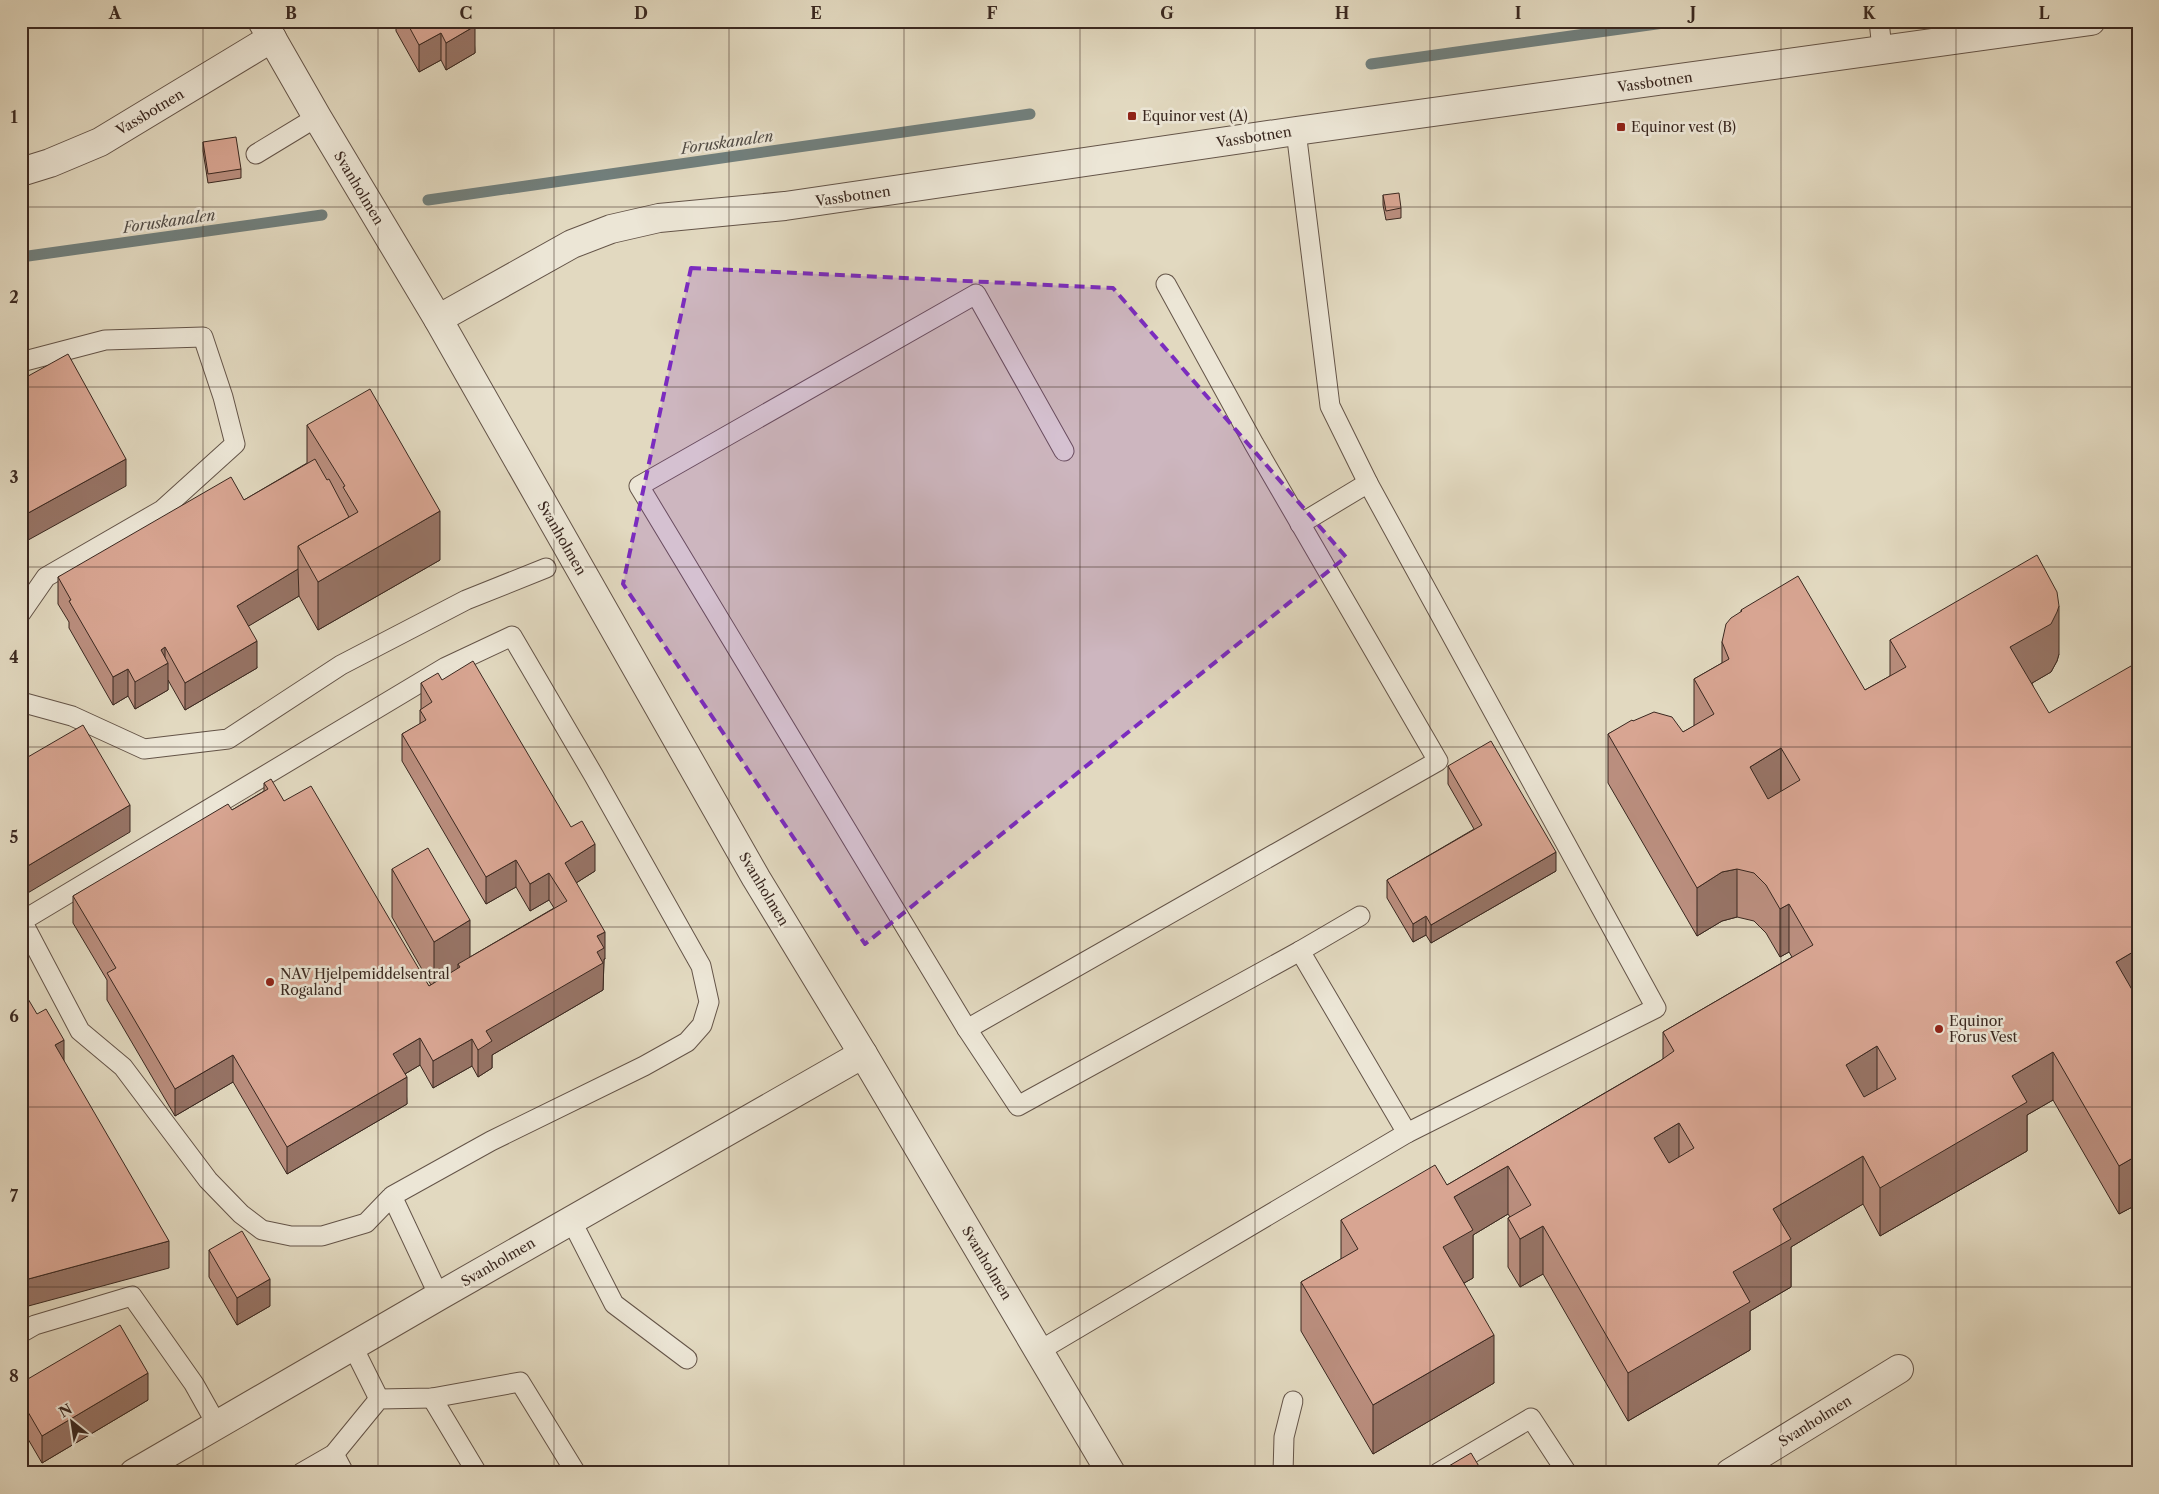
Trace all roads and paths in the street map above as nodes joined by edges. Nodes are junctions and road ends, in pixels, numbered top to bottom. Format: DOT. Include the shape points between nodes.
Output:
graph roads {
  1 [pos="1879,21"];
  2 [pos="2091,21"];
  3 [pos="267,30"];
  4 [pos="1882,49"];
  5 [pos="317,117"];
  6 [pos="1296,131"];
  7 [pos="256,154"];
  8 [pos="21,172"];
  9 [pos="1166,284"];
  10 [pos="438,319"];
  11 [pos="21,362"];
  12 [pos="1064,451"];
  13 [pos="1368,483"];
  14 [pos="1300,524"];
  15 [pos="546,568"];
  16 [pos="21,613"];
  17 [pos="21,702"];
  18 [pos="1360,916"];
  19 [pos="1300,951"];
  20 [pos="967,1029"];
  21 [pos="863,1054"];
  22 [pos="1408,1133"];
  23 [pos="392,1196"];
  24 [pos="571,1220"];
  25 [pos="439,1296"];
  26 [pos="21,1333"];
  27 [pos="353,1347"];
  28 [pos="1039,1351"];
  29 [pos="687,1359"];
  30 [pos="1899,1369"];
  31 [pos="432,1398"];
  32 [pos="380,1399"];
  33 [pos="1293,1401"];
  34 [pos="217,1425"];
  35 [pos="334,1454"];
  36 [pos="134,1473"];
  37 [pos="300,1473"];
  38 [pos="344,1473"];
  39 [pos="477,1473"];
  40 [pos="576,1473"];
  41 [pos="1111,1473"];
  42 [pos="1283,1473"];
  43 [pos="1438,1473"];
  44 [pos="1567,1473"];
  45 [pos="1730,1473"];
  1 -- 4 [label="lane"];
  2 -- 4 [label="street, Vassbotnen"];
  3 -- 5 [label="street, Svanholmen"];
  3 -- 8 [label="street, Vassbotnen" via="100,142"];
  4 -- 6 [label="street, Vassbotnen"];
  5 -- 7 [label="lane"];
  5 -- 10 [label="street, Svanholmen"];
  6 -- 10 [label="street, Vassbotnen" via="785,206 659,218 611,229 572,244"];
  6 -- 13 [label="lane" via="1330,406"];
  9 -- 14 [label="lane"];
  10 -- 21 [label="street, Svanholmen" via="756,878"];
  11 -- 16 [label="lane" via="105,340 203,337 235,444 162,510 46,577"];
  12 -- 20 [label="lane" via="976,294 639,486"];
  13 -- 14 [label="lane"];
  13 -- 22 [label="lane" via="1656,1008"];
  14 -- 20 [label="lane" via="1438,761"];
  15 -- 17 [label="lane" via="466,600 341,665 228,739 144,749 72,716"];
  18 -- 19 [label="lane"];
  19 -- 20 [label="lane" via="1018,1106"];
  19 -- 22 [label="lane"];
  21 -- 24 [label="street, Svanholmen"];
  21 -- 28 [label="street, Svanholmen"];
  22 -- 28 [label="lane"];
  23 -- 23 [label="lane" via="491,1141 687,1042 702,1025 710,1002 701,966 512,636 446,667 22,921 80,1031 123,1067 208,1180 240,1214 262,1230 291,1236 322,1236 366,1223"];
  23 -- 25 [label="lane"];
  24 -- 25 [label="street, Svanholmen"];
  24 -- 29 [label="lane" via="614,1304"];
  25 -- 27 [label="street, Svanholmen"];
  26 -- 34 [label="lane" via="35,1325 132,1296 194,1384"];
  27 -- 32 [label="lane"];
  27 -- 34 [label="street, Svanholmen"];
  28 -- 41 [label="street, Svanholmen"];
  30 -- 45 [label="street, Svanholmen"];
  31 -- 32 [label="lane"];
  31 -- 39 [label="lane"];
  31 -- 40 [label="lane" via="520,1382"];
  32 -- 35 [label="lane"];
  33 -- 42 [label="lane" via="1284,1437"];
  34 -- 36 [label="street, Svanholmen"];
  35 -- 37 [label="lane"];
  35 -- 38 [label="lane"];
  43 -- 44 [label="lane" via="1531,1418"];
}
